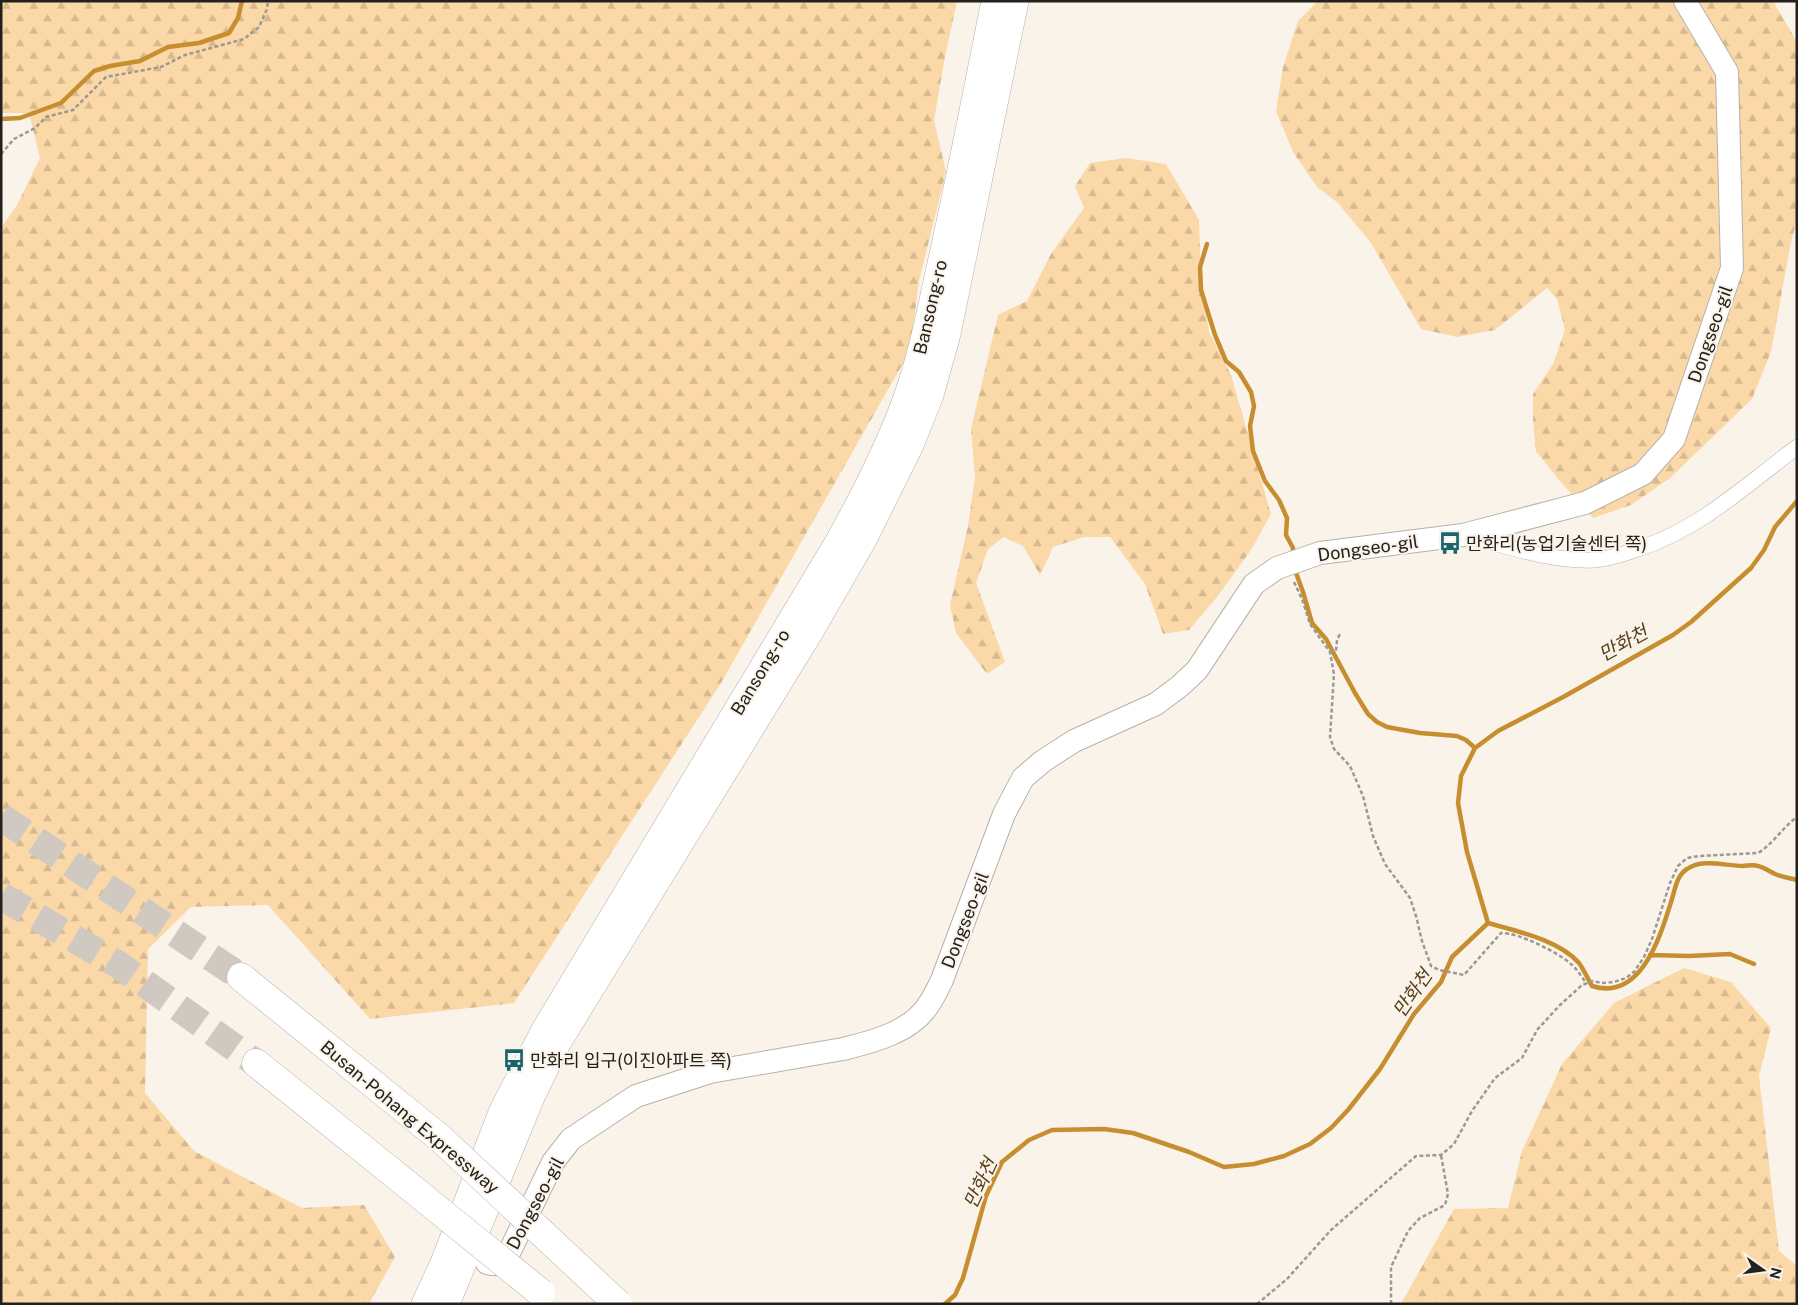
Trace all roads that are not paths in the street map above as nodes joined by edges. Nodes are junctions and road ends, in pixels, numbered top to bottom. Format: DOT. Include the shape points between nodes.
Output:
graph roads {
  1 [pos="994,1"];
  2 [pos="1016,1"];
  3 [pos="1685,1"];
  4 [pos="1797,447"];
  5 [pos="1512,523"];
  6 [pos="1463,535"];
  7 [pos="1513,547"];
  8 [pos="241,977"];
  9 [pos="256,1064"];
  10 [pos="458,1251"];
  11 [pos="424,1304"];
  12 [pos="447,1304"];
  13 [pos="553,1304"];
  14 [pos="618,1304"];
  1 -- 10 [label="main road, Bansong-ro" via="954,206 920,354 886,450 837,543 545,1028 502,1110"];
  2 -- 10 [label="main road, Bansong-ro" via="948,334 931,395 911,445 865,538 810,632 557,1045"];
  3 -- 5 [label="street, Dongseo-gil" via="1727,72 1732,268 1674,439 1643,474 1585,503"];
  4 -- 7 [label="street, Dongseo-gil" via="1718,509 1654,544 1595,560 1550,556"];
  5 -- 6 [label="street, Dongseo-gil"];
  5 -- 7 [label="street" via="1509,539"];
  6 -- 7 [label="street, Dongseo-gil"];
  6 -- 10 [label="street, Dongseo-gil" via="1320,553 1277,568 1254,584 1197,670 1180,686 1156,704 1074,741 1023,778 1004,814 942,980 929,1006 916,1019 891,1034 863,1044 710,1072 636,1096 571,1139 553,1162 501,1264 494,1265"];
  8 -- 14 [label="highway, Busan-Pohang Expressway, bridge" via="440,1138"];
  9 -- 13 [label="highway, bridge"];
  10 -- 11 [label="main road, Bansong-ro"];
  10 -- 12 [label="main road, Bansong-ro"];
}
